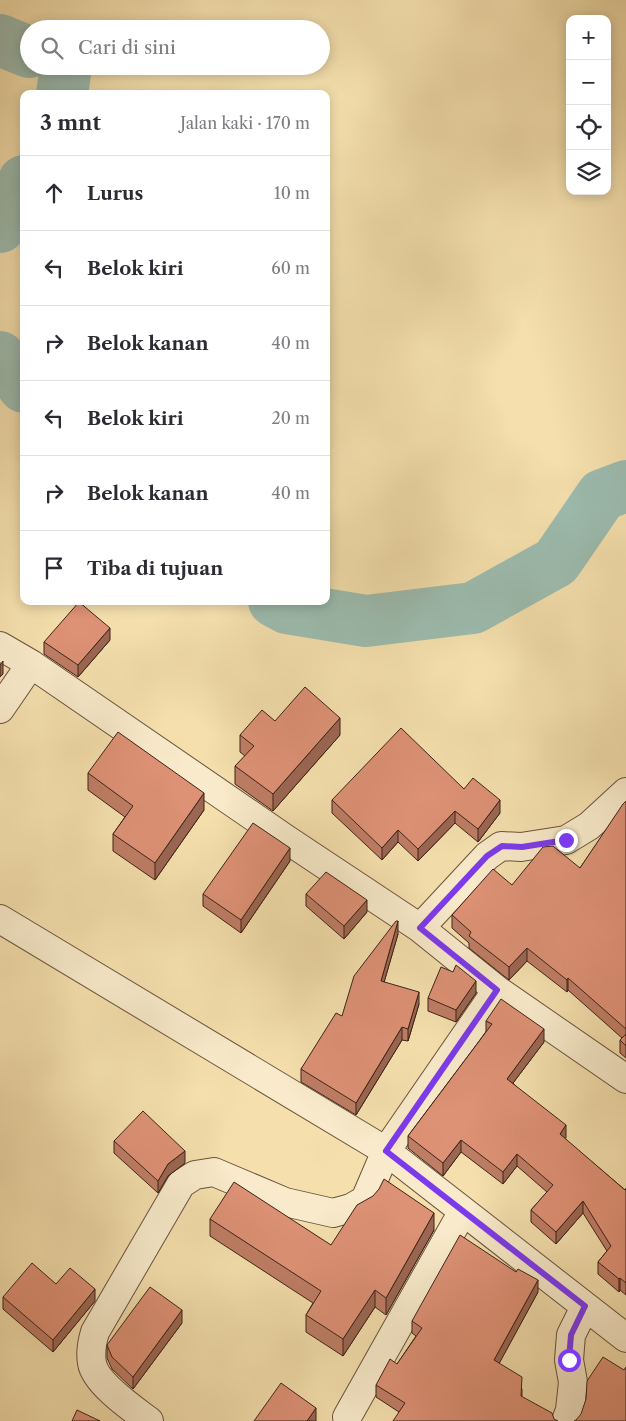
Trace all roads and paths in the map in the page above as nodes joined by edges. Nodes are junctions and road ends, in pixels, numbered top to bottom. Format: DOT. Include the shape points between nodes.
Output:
graph roads {
  1 [pos="0,646"];
  2 [pos="31,664"];
  3 [pos="0,709"];
  4 [pos="626,792"];
  5 [pos="0,920"];
  6 [pos="420,928"];
  7 [pos="497,990"];
  8 [pos="626,1079"];
  9 [pos="386,1151"];
  10 [pos="463,1211"];
  11 [pos="585,1306"];
  12 [pos="626,1338"];
  13 [pos="347,1417"];
  14 [pos="149,1420"];
  15 [pos="566,1421"];
  1 -- 2 [label="street"];
  2 -- 3 [label="street"];
  2 -- 6 [label="street"];
  4 -- 6 [label="street" via="589,826 566,840 522,847 502,846 487,856"];
  5 -- 9 [label="street"];
  6 -- 7 [label="street"];
  7 -- 8 [label="street"];
  7 -- 9 [label="street"];
  9 -- 10 [label="street"];
  9 -- 14 [label="street" via="365,1200 333,1213 285,1202 214,1172 195,1175 181,1184 95,1332 91,1346 92,1365 104,1385"];
  10 -- 11 [label="street"];
  10 -- 13 [label="street"];
  11 -- 12 [label="street"];
  11 -- 15 [label="street" via="571,1335 569,1360 573,1382"];
}
